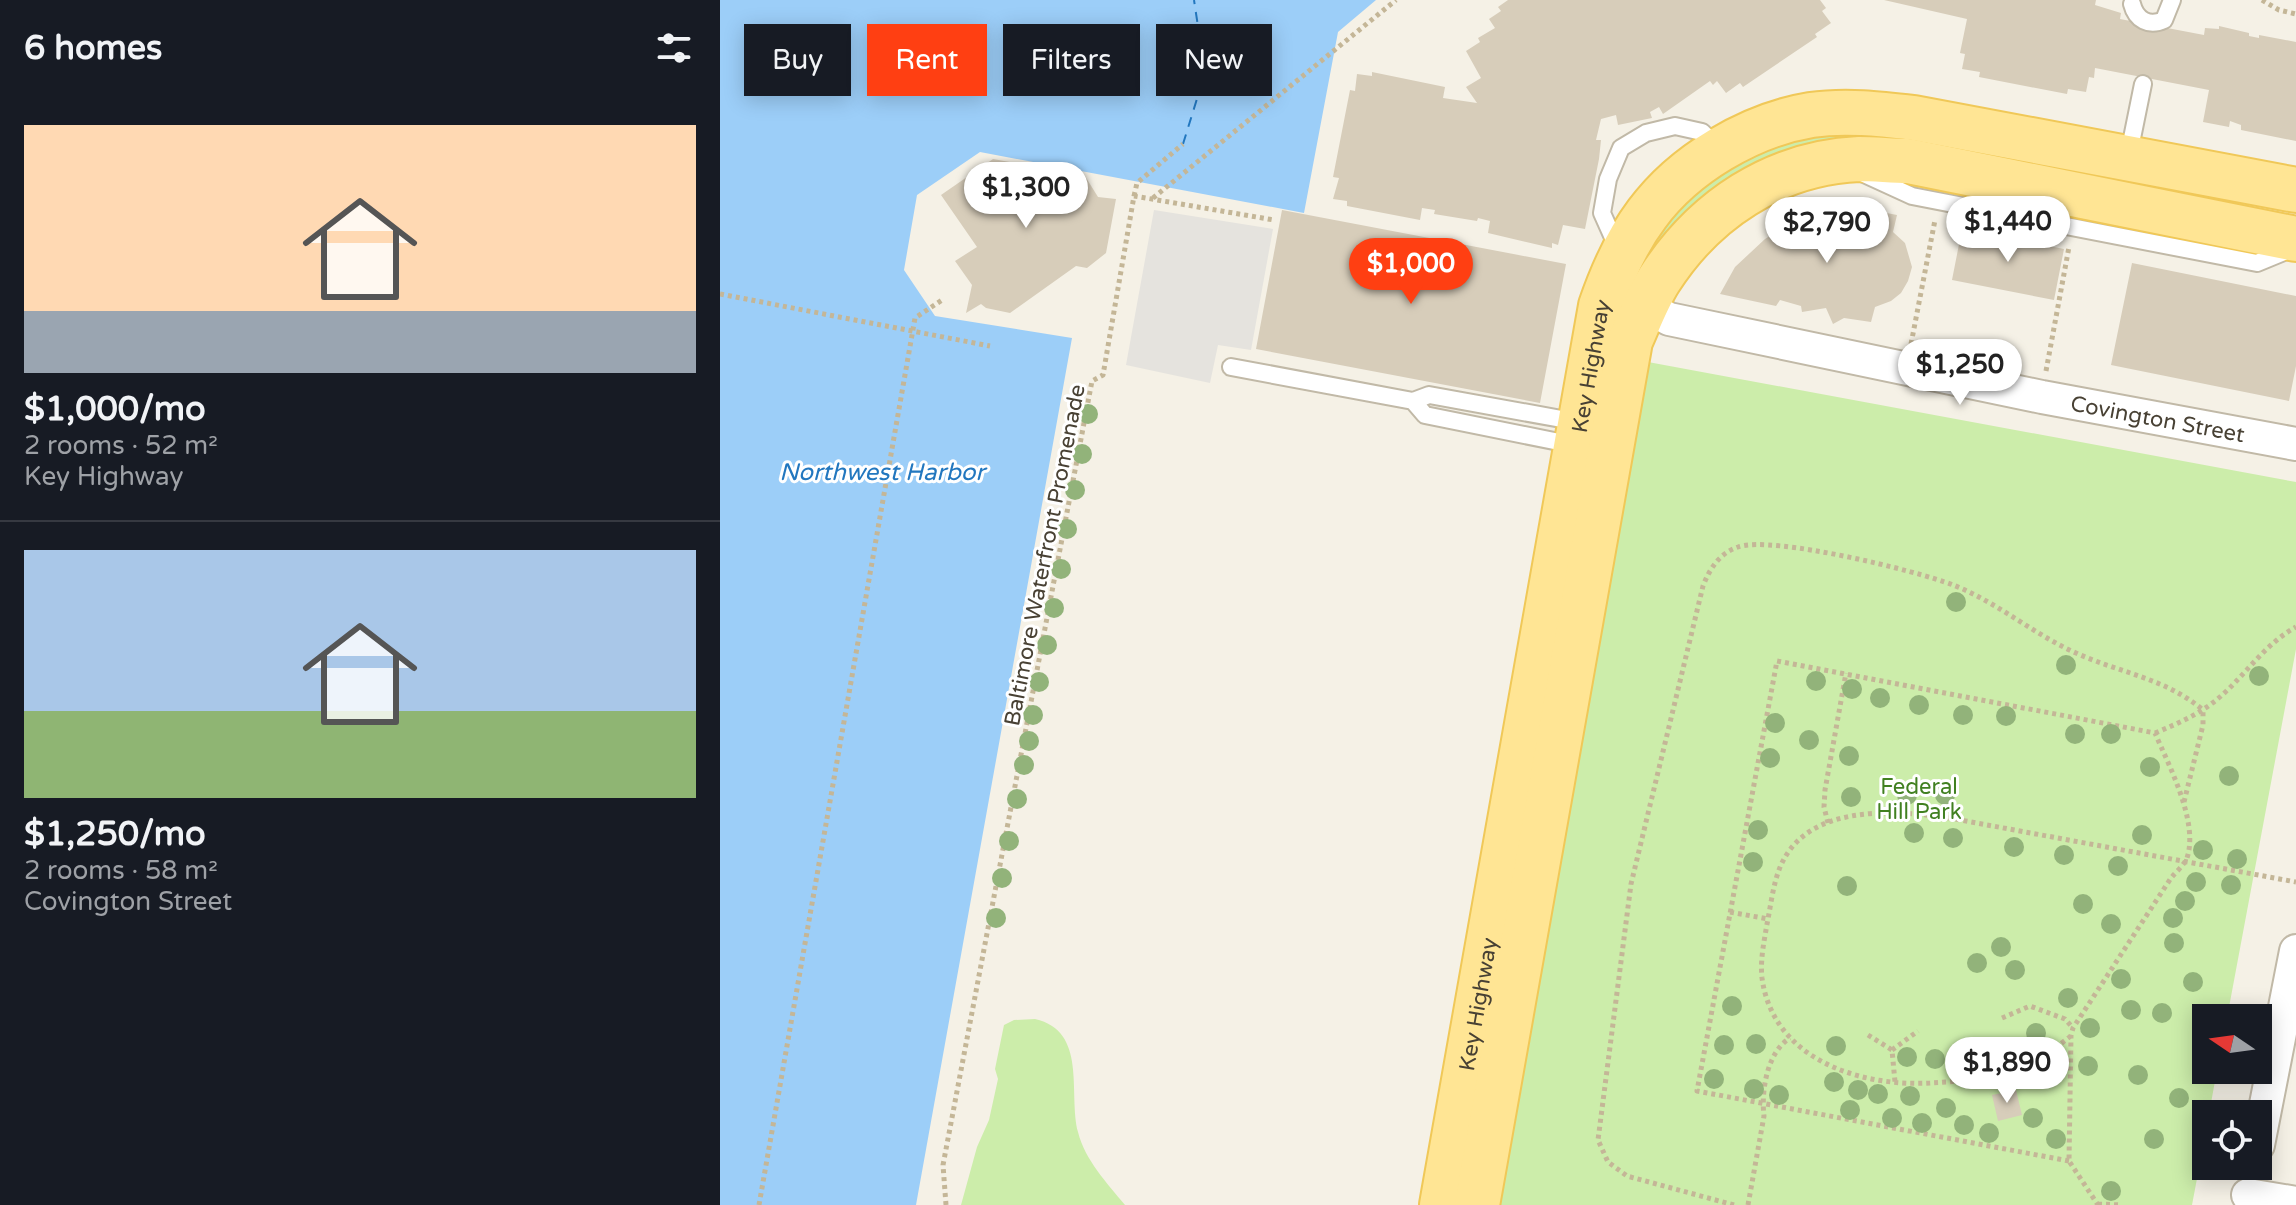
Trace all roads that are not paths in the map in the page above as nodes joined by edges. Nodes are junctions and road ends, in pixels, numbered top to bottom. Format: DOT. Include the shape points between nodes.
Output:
graph roads {
  1 [pos="2172,0"];
  2 [pos="2132,4"];
  3 [pos="2143,84"];
  4 [pos="1720,150"];
  5 [pos="1838,161"];
  6 [pos="2123,181"];
  7 [pos="2296,190"];
  8 [pos="2296,239"];
  9 [pos="2296,247"];
  10 [pos="1621,257"];
  11 [pos="1645,306"];
  12 [pos="1231,367"];
  13 [pos="1594,437"];
  14 [pos="2296,444"];
  15 [pos="2296,951"];
  16 [pos="2267,1100"];
  17 [pos="2249,1189"];
  18 [pos="2296,1203"];
  19 [pos="1442,1205"];
  20 [pos="1477,1205"];
  1 -- 2 [label="lane" via="2164,20 2155,24 2142,21"];
  3 -- 6 [label="lane"];
  4 -- 6 [label="main road, Key Highway" via="1764,128 1811,115 1859,112 1914,118"];
  4 -- 10 [label="main road, Key Highway" via="1665,194"];
  4 -- 10 [label="lane" via="1702,132 1675,126 1646,133 1621,148 1602,213"];
  5 -- 6 [label="main road, Key Highway" via="1908,161"];
  5 -- 9 [label="lane" via="1912,196 2257,263"];
  5 -- 11 [label="main road, Key Highway" via="1781,175 1745,192 1707,220 1658,281"];
  6 -- 7 [label="main road, Key Highway"];
  6 -- 8 [label="main road, Key Highway"];
  10 -- 13 [label="main road, Key Highway" via="1601,306"];
  11 -- 13 [label="main road, Key Highway"];
  11 -- 14 [label="street, Covington Street" via="1669,319"];
  12 -- 13 [label="lane" via="1413,401 1429,395"];
  13 -- 19 [label="main road, Key Highway"];
  13 -- 20 [label="main road, Key Highway"];
  15 -- 16 [label="street"];
  17 -- 18 [label="street"];
}
